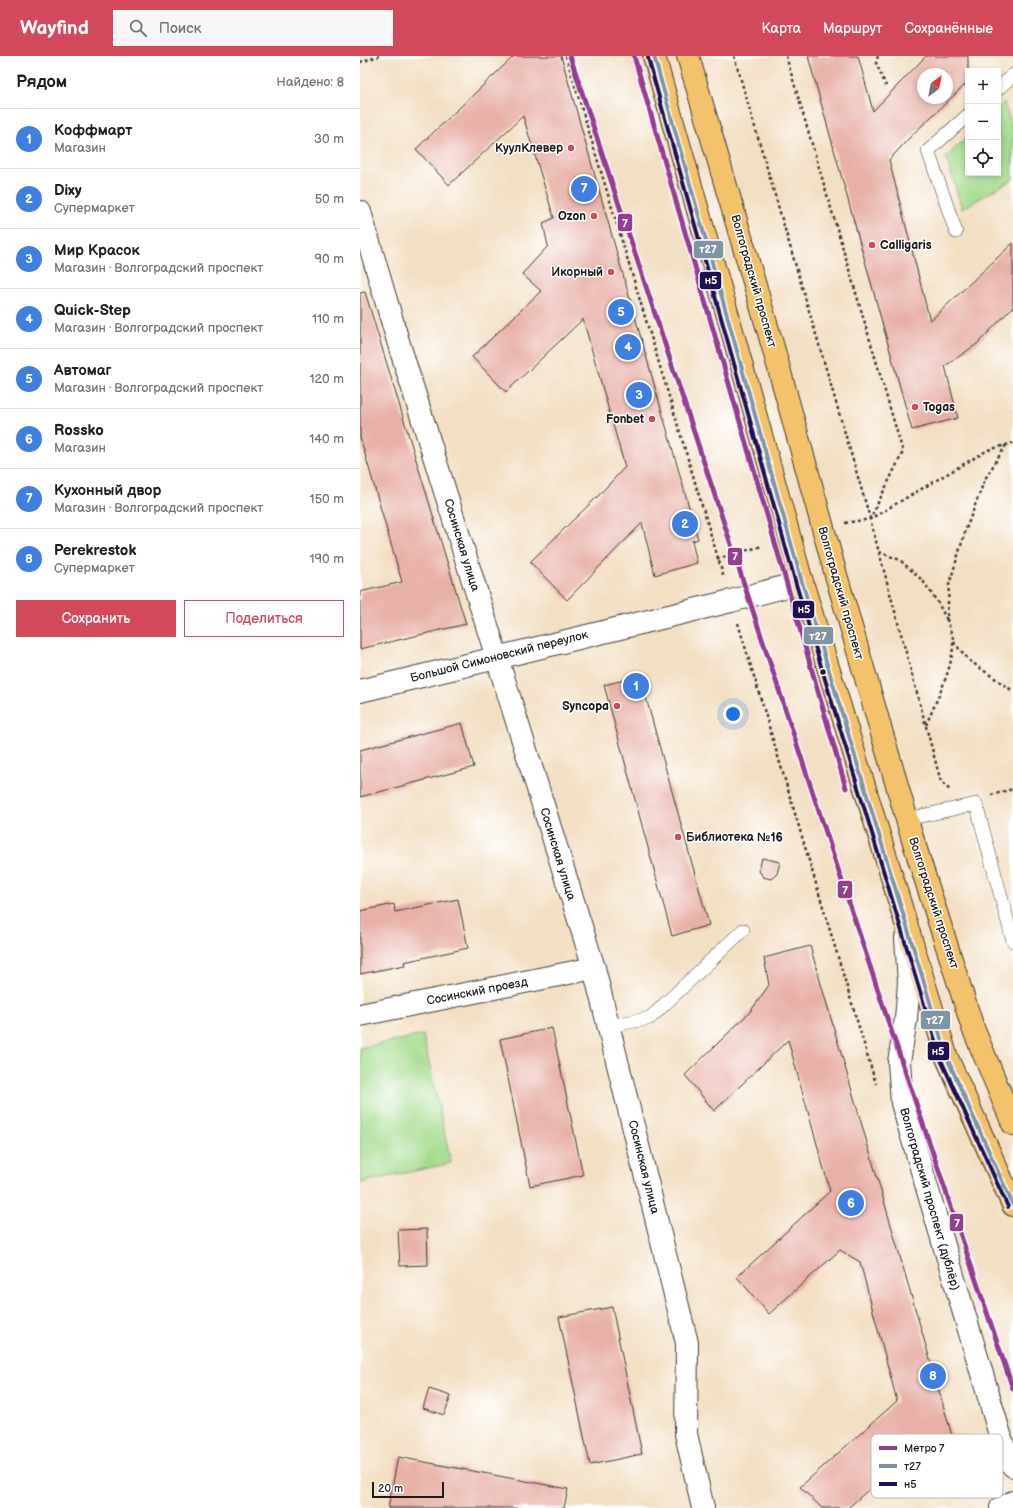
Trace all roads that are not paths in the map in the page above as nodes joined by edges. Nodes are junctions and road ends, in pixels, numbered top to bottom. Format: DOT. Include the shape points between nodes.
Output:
graph roads {
  1 [pos="654,56"];
  2 [pos="688,56"];
  3 [pos="1013,76"];
  4 [pos="1001,86"];
  5 [pos="965,118"];
  6 [pos="360,212"];
  7 [pos="956,232"];
  8 [pos="802,582"];
  9 [pos="497,657"];
  10 [pos="360,691"];
  11 [pos="907,819"];
  12 [pos="906,925"];
  13 [pos="743,930"];
  14 [pos="1013,942"];
  15 [pos="594,968"];
  16 [pos="360,1015"];
  17 [pos="609,1026"];
  18 [pos="1013,1124"];
  19 [pos="1013,1205"];
  20 [pos="1000,1434"];
  21 [pos="1003,1445"];
  22 [pos="1013,1466"];
  23 [pos="1013,1502"];
  24 [pos="703,1508"];
  25 [pos="1001,1508"];
  1 -- 8 [label="main road"];
  2 -- 11 [label="main road, Волгоградский проспект"];
  3 -- 4 [label="lane"];
  5 -- 7 [label="lane" via="928,151"];
  6 -- 9 [label="street, Сосинская улица"];
  8 -- 9 [label="street, Большой Симоновский переулок"];
  8 -- 12 [label="main road"];
  9 -- 10 [label="street, Большой Симоновский переулок"];
  9 -- 15 [label="street, Сосинская улица"];
  11 -- 14 [label="lane" via="976,804"];
  11 -- 18 [label="main road, Волгоградский проспект" via="973,1028"];
  12 -- 19 [label="main road" via="947,1058"];
  12 -- 20 [label="street, Волгоградский проспект (дублёр)" via="909,983 899,1062 902,1103"];
  13 -- 17 [label="lane" via="650,1018"];
  15 -- 16 [label="street, Сосинский проезд"];
  15 -- 17 [label="street, Сосинская улица"];
  17 -- 24 [label="street, Сосинская улица" via="687,1343 686,1434"];
  21 -- 22 [label="street, Волгоградский проспект (дублёр)"];
  23 -- 25 [label="street"];
}
